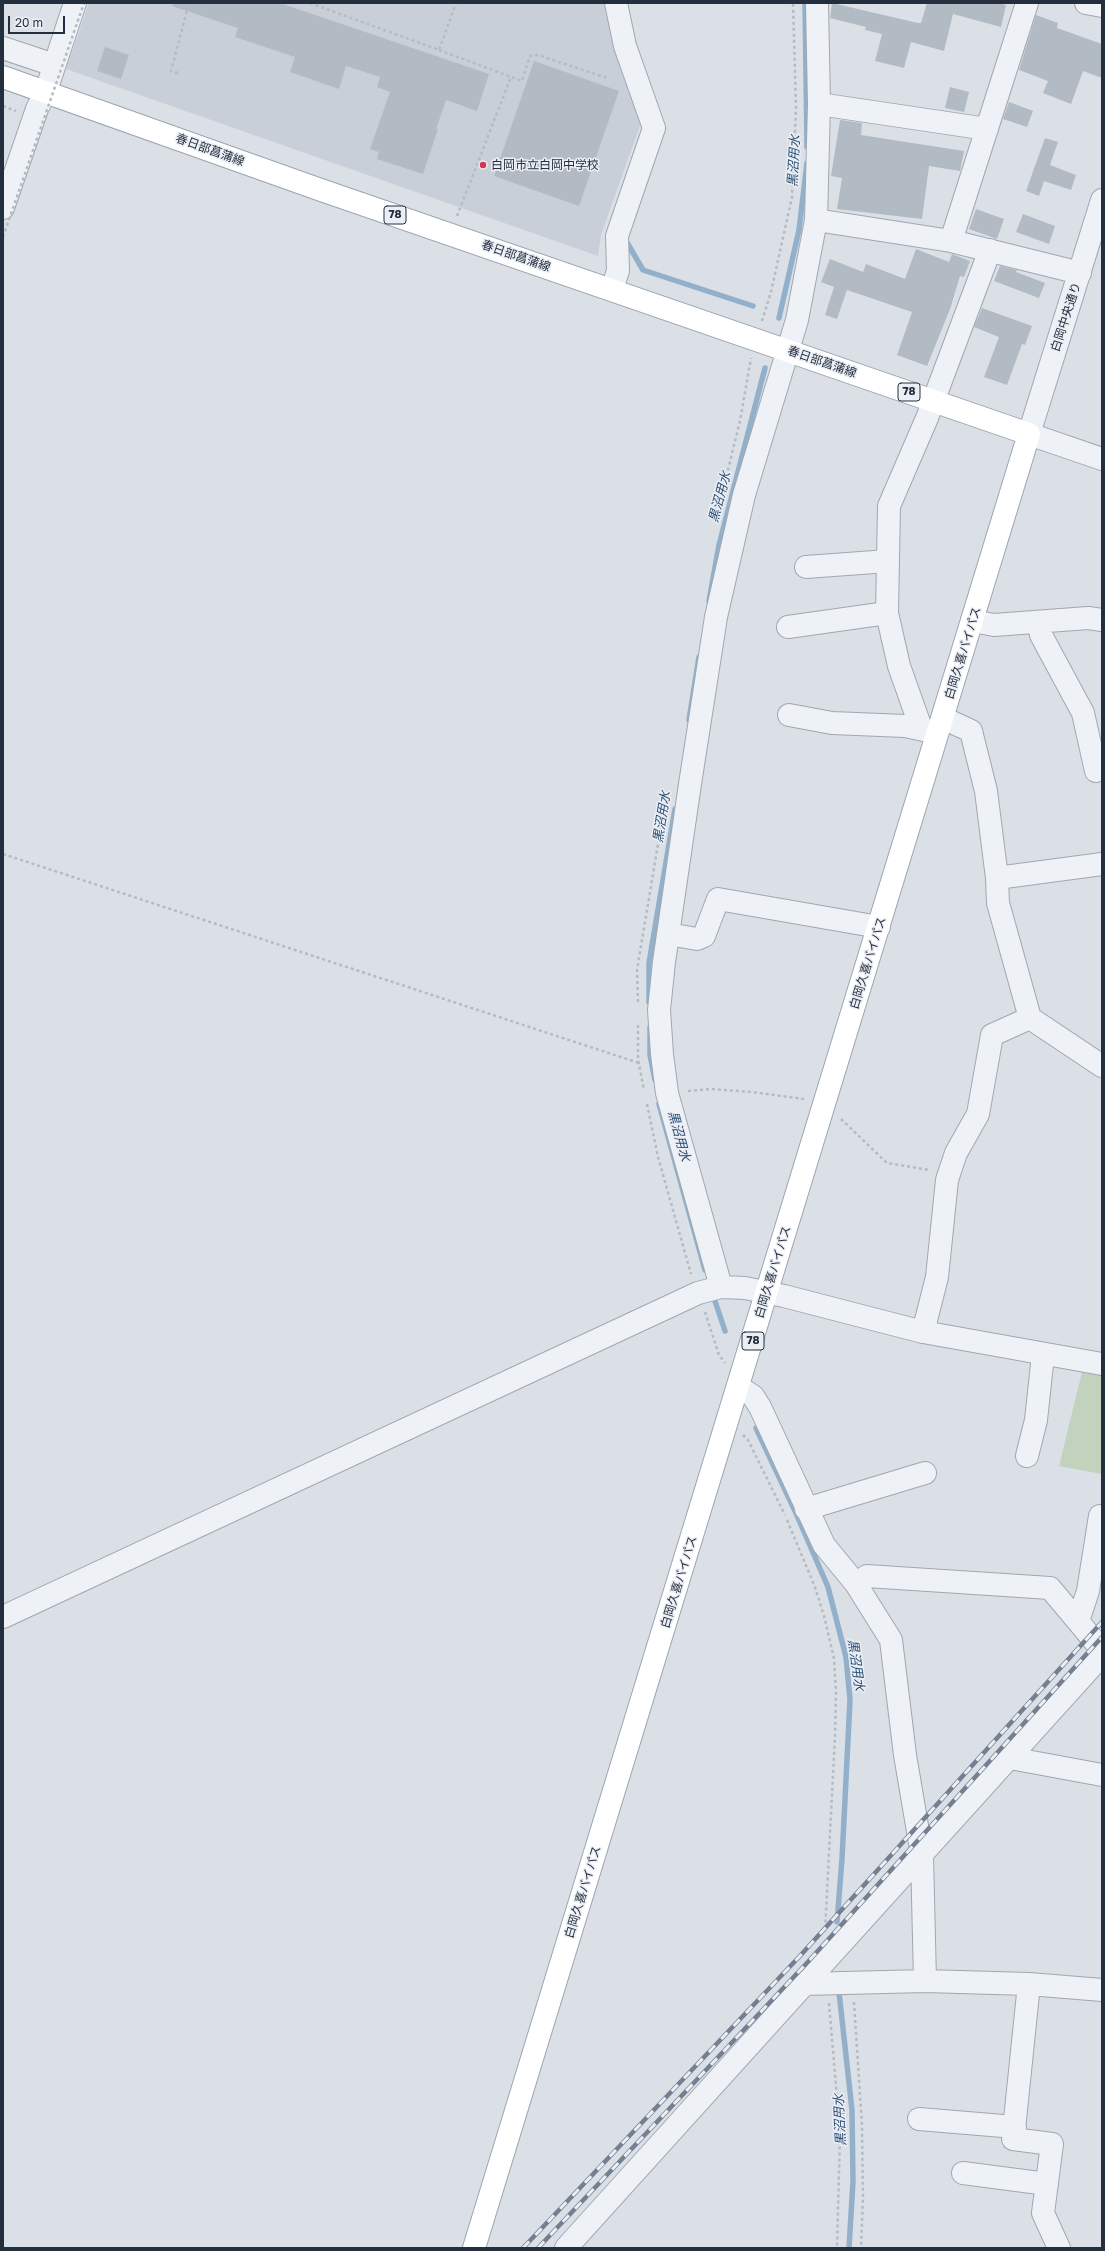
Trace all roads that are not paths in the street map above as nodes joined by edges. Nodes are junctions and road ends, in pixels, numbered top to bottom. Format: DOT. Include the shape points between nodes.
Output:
graph roads {
  1 [pos="75,3"];
  2 [pos="616,3"];
  3 [pos="817,3"];
  4 [pos="1028,3"];
  5 [pos="1086,3"];
  6 [pos="1102,6"];
  7 [pos="3,48"];
  8 [pos="54,65"];
  9 [pos="3,77"];
  10 [pos="46,91"];
  11 [pos="819,104"];
  12 [pos="987,129"];
  13 [pos="1102,200"];
  14 [pos="3,208"];
  15 [pos="816,220"];
  16 [pos="951,241"];
  17 [pos="990,250"];
  18 [pos="1080,273"];
  19 [pos="612,289"];
  20 [pos="788,350"];
  21 [pos="933,400"];
  22 [pos="1029,434"];
  23 [pos="1102,459"];
  24 [pos="888,561"];
  25 [pos="806,568"];
  26 [pos="887,613"];
  27 [pos="1102,620"];
  28 [pos="972,621"];
  29 [pos="1038,623"];
  30 [pos="788,627"];
  31 [pos="789,715"];
  32 [pos="934,727"];
  33 [pos="1096,771"];
  34 [pos="1102,864"];
  35 [pos="997,878"];
  36 [pos="879,927"];
  37 [pos="668,934"];
  38 [pos="1030,1018"];
  39 [pos="1102,1066"];
  40 [pos="721,1287"];
  41 [pos="767,1293"];
  42 [pos="923,1332"];
  43 [pos="1043,1355"];
  44 [pos="1102,1364"];
  45 [pos="739,1387"];
  46 [pos="1027,1456"];
  47 [pos="925,1473"];
  48 [pos="806,1509"];
  49 [pos="1100,1516"];
  50 [pos="856,1584"];
  51 [pos="3,1617"];
  52 [pos="1078,1621"];
  53 [pos="1102,1650"];
  54 [pos="1102,1655"];
  55 [pos="1010,1758"];
  56 [pos="1102,1775"];
  57 [pos="922,1855"];
  58 [pos="925,1981"];
  59 [pos="804,1984"];
  60 [pos="1029,1984"];
  61 [pos="1102,1990"];
  62 [pos="919,2119"];
  63 [pos="1014,2127"];
  64 [pos="963,2173"];
  65 [pos="1047,2184"];
  66 [pos="474,2248"];
  67 [pos="566,2248"];
  68 [pos="1059,2248"];
  1 -- 8 [label="street"];
  2 -- 19 [label="street" via="624,46 654,128 617,236 618,271"];
  3 -- 11 [label="street"];
  4 -- 12 [label="street"];
  5 -- 6 [label="street"];
  7 -- 8 [label="street"];
  8 -- 10 [label="street"];
  9 -- 10 [label="main road, 春日部菖蒲線 / 78"];
  10 -- 14 [label="street" via="37,109"];
  10 -- 19 [label="main road, 春日部菖蒲線 / 78" via="321,190"];
  11 -- 12 [label="street"];
  11 -- 15 [label="street"];
  12 -- 16 [label="street"];
  13 -- 18 [label="street, 白岡中央通り"];
  15 -- 16 [label="street"];
  15 -- 20 [label="street" via="797,320"];
  16 -- 17 [label="street"];
  17 -- 18 [label="street"];
  17 -- 21 [label="street"];
  18 -- 22 [label="street, 白岡中央通り"];
  19 -- 20 [label="main road, 春日部菖蒲線 / 78"];
  20 -- 21 [label="main road, 春日部菖蒲線 / 78"];
  20 -- 37 [label="street" via="744,495 716,617"];
  21 -- 22 [label="main road, 春日部菖蒲線 / 78"];
  21 -- 24 [label="street" via="889,506"];
  22 -- 23 [label="street"];
  22 -- 28 [label="main road, 白岡久喜バイパス / 78"];
  24 -- 25 [label="street"];
  24 -- 26 [label="street"];
  26 -- 30 [label="street"];
  26 -- 32 [label="street" via="899,666"];
  27 -- 29 [label="street" via="1088,618"];
  28 -- 29 [label="street" via="994,625"];
  28 -- 32 [label="main road, 白岡久喜バイパス / 78"];
  29 -- 33 [label="street" via="1041,635 1083,713"];
  31 -- 32 [label="street" via="832,723"];
  32 -- 35 [label="street" via="971,731 986,791"];
  32 -- 36 [label="main road, 白岡久喜バイパス / 78"];
  34 -- 35 [label="street"];
  35 -- 38 [label="street" via="998,902"];
  36 -- 37 [label="street" via="718,898 704,936 696,939"];
  36 -- 41 [label="main road, 白岡久喜バイパス / 78"];
  37 -- 40 [label="street" via="659,1010 667,1093"];
  38 -- 39 [label="street"];
  38 -- 42 [label="street" via="992,1035 978,1114 956,1153 950,1174 937,1277"];
  40 -- 41 [label="street" via="745,1288"];
  40 -- 51 [label="street" via="698,1293"];
  41 -- 42 [label="street"];
  41 -- 45 [label="main road, 白岡久喜バイパス / 78"];
  42 -- 43 [label="street"];
  43 -- 44 [label="street"];
  43 -- 46 [label="street" via="1036,1420"];
  45 -- 48 [label="street" via="753,1396 760,1407"];
  45 -- 66 [label="main road, 白岡久喜バイパス / 78"];
  47 -- 48 [label="street"];
  48 -- 50 [label="street" via="824,1545"];
  49 -- 52 [label="street" via="1088,1591"];
  50 -- 52 [label="street" via="867,1576 1050,1588"];
  50 -- 57 [label="street" via="891,1640 904,1756"];
  52 -- 53 [label="street"];
  54 -- 55 [label="street"];
  55 -- 56 [label="street"];
  55 -- 57 [label="street"];
  57 -- 58 [label="street"];
  57 -- 59 [label="street"];
  58 -- 59 [label="street"];
  58 -- 60 [label="street"];
  59 -- 67 [label="street"];
  60 -- 61 [label="street"];
  60 -- 63 [label="street"];
  62 -- 63 [label="street"];
  63 -- 65 [label="street" via="1013,2139 1052,2144"];
  64 -- 65 [label="street"];
  65 -- 68 [label="street" via="1043,2213"];
}
